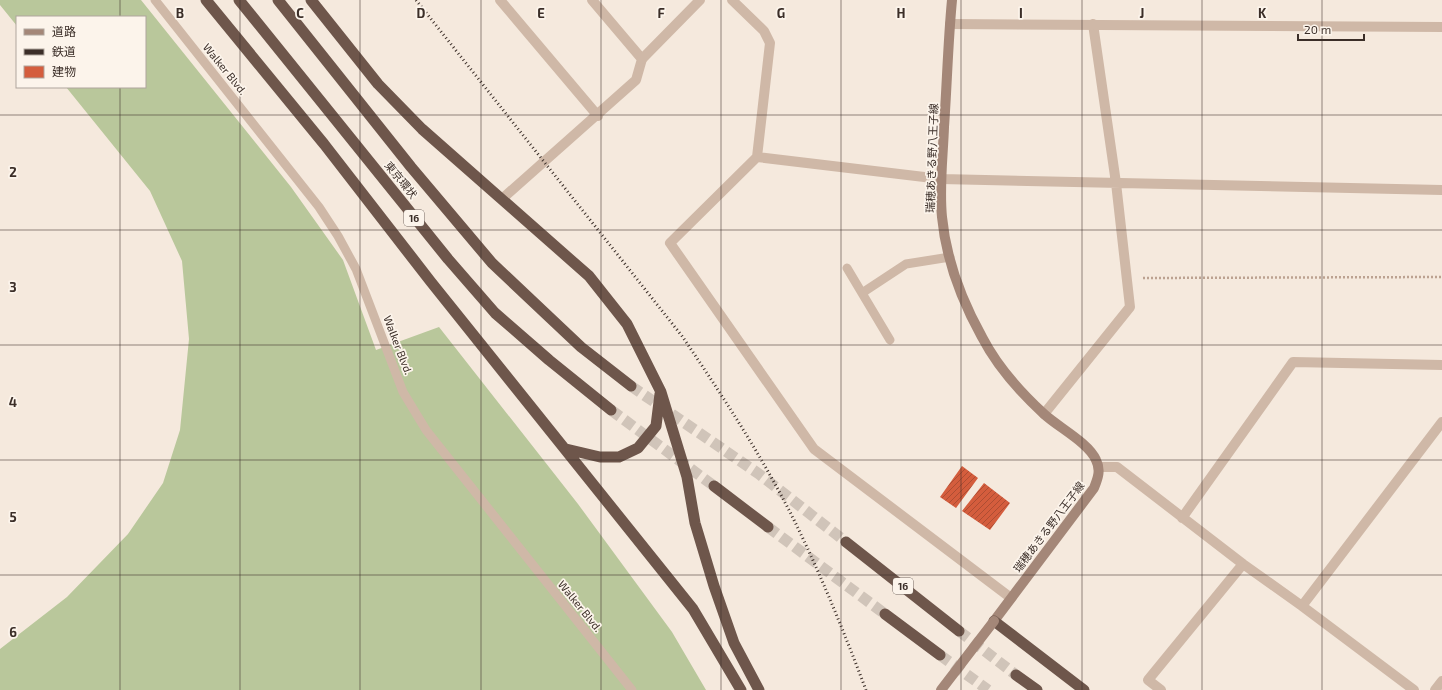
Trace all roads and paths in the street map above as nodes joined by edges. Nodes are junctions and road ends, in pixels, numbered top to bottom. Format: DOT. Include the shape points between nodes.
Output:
graph roads {
  1 [pos="155,0"];
  2 [pos="206,0"];
  3 [pos="239,0"];
  4 [pos="278,0"];
  5 [pos="310,0"];
  6 [pos="500,0"];
  7 [pos="592,0"];
  8 [pos="700,0"];
  9 [pos="732,0"];
  10 [pos="952,0"];
  11 [pos="950,24"];
  12 [pos="1094,24"];
  13 [pos="1442,27"];
  14 [pos="642,59"];
  15 [pos="598,116"];
  16 [pos="757,157"];
  17 [pos="941,178"];
  18 [pos="1116,183"];
  19 [pos="1442,190"];
  20 [pos="503,198"];
  21 [pos="950,257"];
  22 [pos="847,268"];
  23 [pos="1442,277"];
  24 [pos="1126,278"];
  25 [pos="862,293"];
  26 [pos="890,340"];
  27 [pos="1442,365"];
  28 [pos="631,386"];
  29 [pos="661,392"];
  30 [pos="611,410"];
  31 [pos="1044,414"];
  32 [pos="1442,422"];
  33 [pos="566,449"];
  34 [pos="1099,467"];
  35 [pos="714,486"];
  36 [pos="1182,518"];
  37 [pos="768,527"];
  38 [pos="846,542"];
  39 [pos="1243,564"];
  40 [pos="1011,598"];
  41 [pos="1302,606"];
  42 [pos="885,614"];
  43 [pos="994,621"];
  44 [pos="960,631"];
  45 [pos="940,655"];
  46 [pos="1016,675"];
  47 [pos="1442,681"];
  48 [pos="632,690"];
  49 [pos="741,690"];
  50 [pos="759,690"];
  51 [pos="942,690"];
  52 [pos="1037,690"];
  53 [pos="1084,690"];
  54 [pos="1161,690"];
  55 [pos="1414,690"];
  56 [pos="1435,690"];
  1 -- 48 [label="lane, Walker Blvd." via="319,207 338,236 356,269 403,392 426,430"];
  2 -- 33 [label="highway"];
  3 -- 30 [label="highway, 東京環状 / 16" via="448,259 495,313 548,360"];
  4 -- 28 [label="highway, 東京環状" via="411,167 492,263 581,347"];
  5 -- 20 [label="highway" via="378,84 422,128"];
  6 -- 15 [label="street"];
  7 -- 14 [label="street"];
  8 -- 14 [label="street"];
  9 -- 16 [label="street" via="764,31 770,43"];
  10 -- 11 [label="main road, 瑞穂あきる野八王子線"];
  11 -- 12 [label="street"];
  11 -- 17 [label="main road, 瑞穂あきる野八王子線"];
  12 -- 13 [label="street"];
  12 -- 18 [label="street"];
  14 -- 15 [label="street" via="636,80"];
  15 -- 20 [label="street"];
  16 -- 17 [label="street"];
  16 -- 40 [label="street" via="670,243 814,449"];
  17 -- 18 [label="street"];
  17 -- 21 [label="main road, 瑞穂あきる野八王子線" via="942,218"];
  18 -- 19 [label="street"];
  18 -- 24 [label="street"];
  20 -- 29 [label="highway" via="589,276 627,324"];
  21 -- 25 [label="lane" via="906,264"];
  21 -- 31 [label="main road, 瑞穂あきる野八王子線" via="969,313 988,348 1006,374"];
  22 -- 25 [label="lane"];
  23 -- 24 [label="path"];
  24 -- 31 [label="street" via="1130,307"];
  25 -- 26 [label="lane"];
  27 -- 36 [label="street" via="1293,362"];
  29 -- 33 [label="highway" via="656,426 638,448 619,457 600,457"];
  29 -- 50 [label="highway" via="687,477 695,523 714,586 734,643"];
  31 -- 34 [label="main road, 瑞穂あきる野八王子線" via="1089,449"];
  32 -- 41 [label="street"];
  33 -- 49 [label="highway" via="692,609"];
  34 -- 36 [label="street" via="1117,467"];
  34 -- 40 [label="main road, 瑞穂あきる野八王子線" via="1099,477 1094,488"];
  35 -- 37 [label="highway"];
  36 -- 39 [label="street"];
  38 -- 44 [label="highway, 16"];
  39 -- 41 [label="street"];
  39 -- 54 [label="street" via="1148,680"];
  40 -- 43 [label="main road, 瑞穂あきる野八王子線"];
  41 -- 55 [label="street"];
  42 -- 45 [label="highway"];
  43 -- 51 [label="main road, 瑞穂あきる野八王子線, bridge"];
  43 -- 53 [label="highway"];
  46 -- 52 [label="highway"];
  47 -- 56 [label="street"];
}
